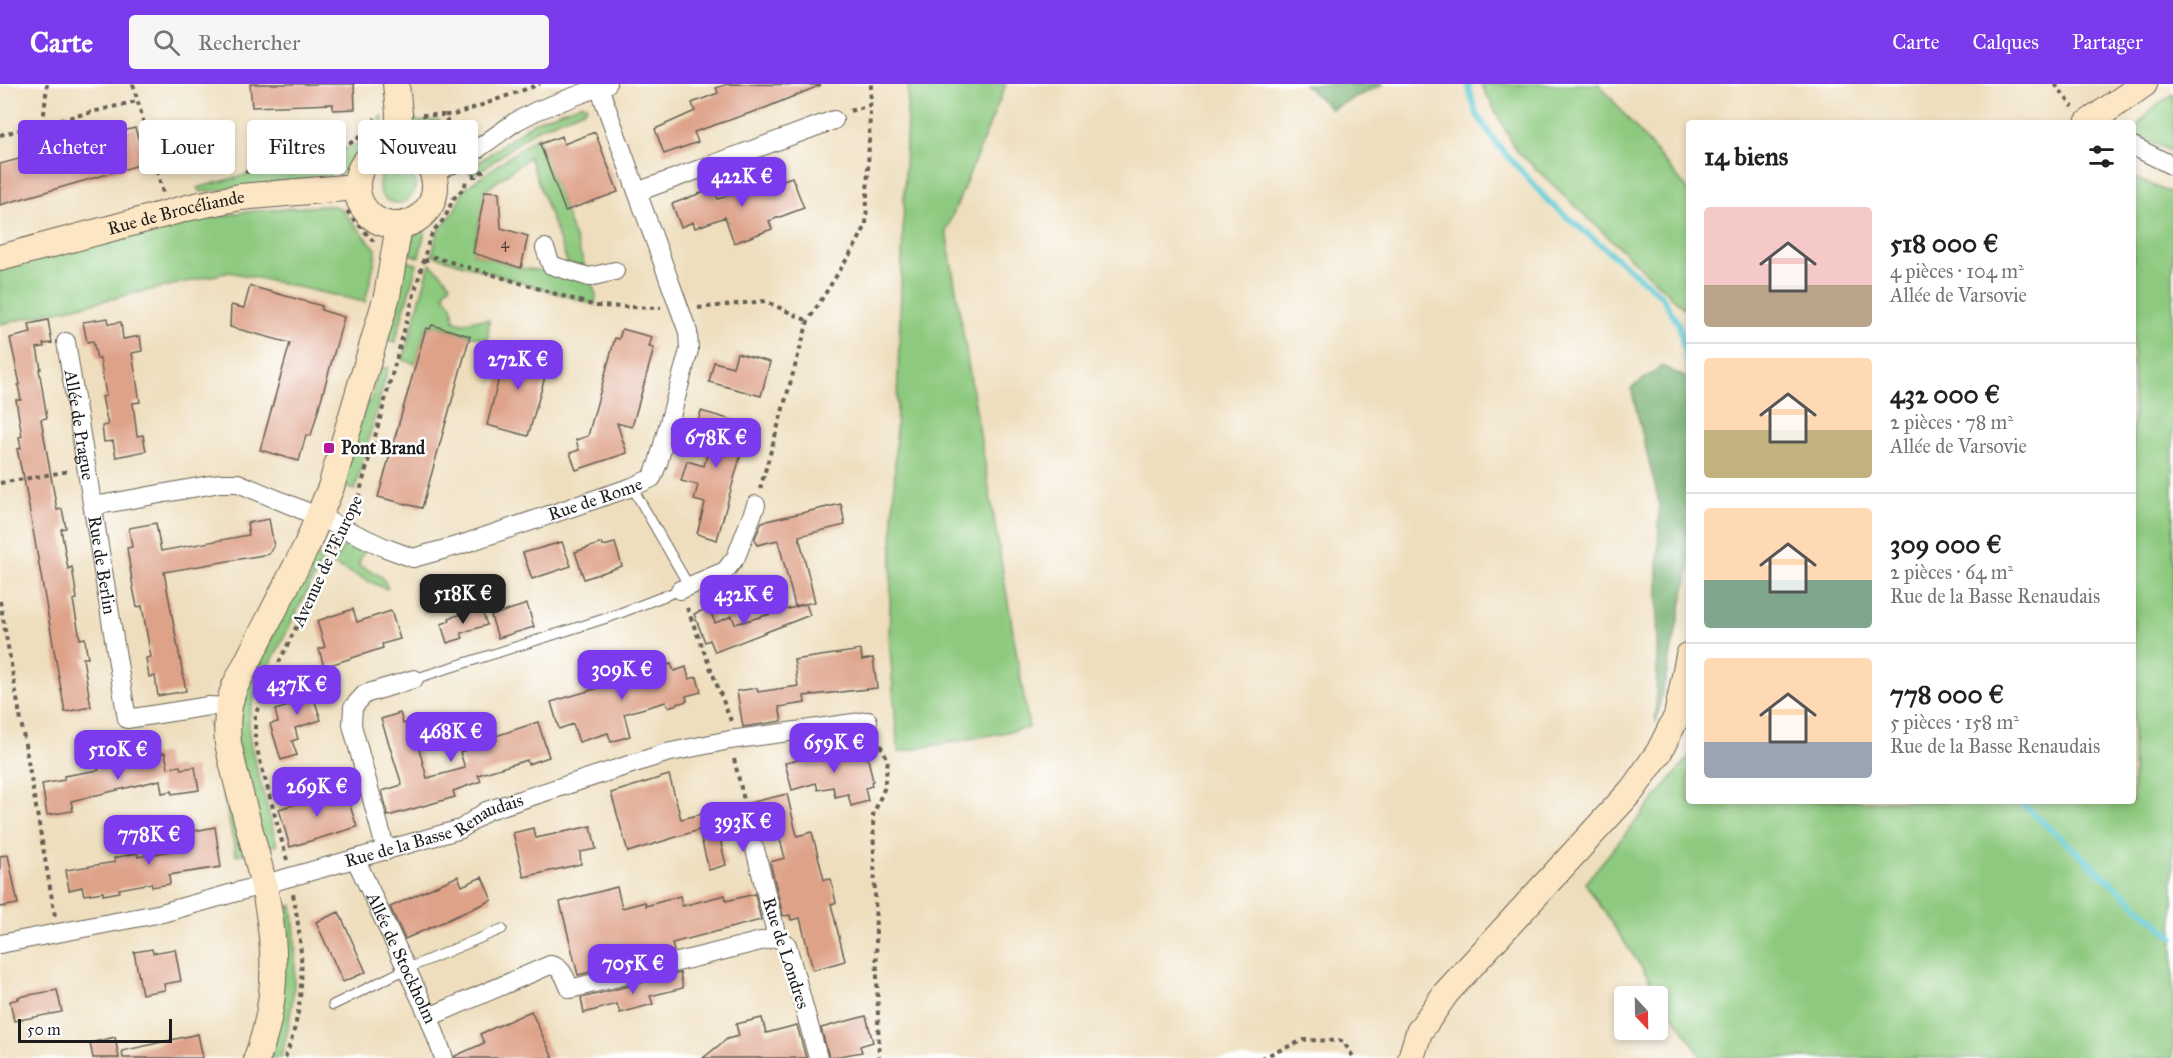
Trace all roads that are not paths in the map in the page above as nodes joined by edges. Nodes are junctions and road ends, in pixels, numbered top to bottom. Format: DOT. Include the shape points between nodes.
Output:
graph roads {
  1 [pos="396,84"];
  2 [pos="2144,84"];
  3 [pos="603,86"];
  4 [pos="2084,119"];
  5 [pos="399,120"];
  6 [pos="834,120"];
  7 [pos="2136,148"];
  8 [pos="478,149"];
  9 [pos="2173,166"];
  10 [pos="358,174"];
  11 [pos="434,174"];
  12 [pos="356,187"];
  13 [pos="637,192"];
  14 [pos="399,226"];
  15 [pos="545,248"];
  16 [pos="0,258"];
  17 [pos="615,271"];
  18 [pos="66,342"];
  19 [pos="632,487"];
  20 [pos="756,504"];
  21 [pos="94,506"];
  22 [pos="319,517"];
  23 [pos="685,588"];
  24 [pos="1686,670"];
  25 [pos="414,679"];
  26 [pos="228,707"];
  27 [pos="868,721"];
  28 [pos="755,849"];
  29 [pos="386,851"];
  30 [pos="356,860"];
  31 [pos="264,883"];
  32 [pos="502,929"];
  33 [pos="777,937"];
  34 [pos="0,944"];
  35 [pos="406,969"];
  36 [pos="333,1005"];
  37 [pos="429,1017"];
  38 [pos="257,1058"];
  39 [pos="444,1058"];
  40 [pos="818,1058"];
  41 [pos="1411,1058"];
  1 -- 5 [label="street"];
  2 -- 4 [label="street"];
  3 -- 8 [label="street" via="526,116"];
  3 -- 13 [label="street, Rue de Rome"];
  6 -- 13 [label="street"];
  7 -- 9 [label="street"];
  10 -- 12 [label="street"];
  11 -- 14 [label="street" via="436,194 426,213"];
  12 -- 14 [label="street" via="358,200 374,220"];
  12 -- 16 [label="street, Rue de Brocéliande" via="240,198 191,207"];
  13 -- 19 [label="street, Rue de Rome" via="688,332 689,350 652,478"];
  14 -- 22 [label="street, Avenue de l'Europe" via="387,296 332,487"];
  15 -- 17 [label="street" via="551,265 589,277"];
  18 -- 21 [label="street, Allée de Prague"];
  19 -- 22 [label="street, Rue de Rome" via="413,558"];
  19 -- 23 [label="lane"];
  20 -- 23 [label="street" via="736,557 725,571"];
  21 -- 22 [label="street, Rue de Berlin" via="238,483"];
  21 -- 26 [label="street, Rue de Berlin" via="128,719 209,706"];
  22 -- 26 [label="street, Avenue de l'Europe"];
  23 -- 25 [label="lane" via="610,617"];
  24 -- 41 [label="street" via="1677,716 1659,752 1633,789 1446,993 1419,1032"];
  25 -- 29 [label="street" via="364,694 353,707 352,725"];
  26 -- 31 [label="street, Avenue de l'Europe" via="228,744"];
  27 -- 29 [label="street, Rue de la Basse Renaudais" via="666,753 486,811 460,829"];
  28 -- 33 [label="street, Rue de Londres"];
  29 -- 30 [label="street, Rue de la Basse Renaudais"];
  30 -- 31 [label="street, Rue de la Basse Renaudais"];
  30 -- 35 [label="street, Allée de Stockholm"];
  31 -- 34 [label="street, Rue de la Basse Renaudais" via="162,913"];
  31 -- 38 [label="street, Avenue de l'Europe" via="272,925 274,975"];
  32 -- 35 [label="lane"];
  33 -- 37 [label="street" via="570,989 563,972 550,965"];
  33 -- 40 [label="street, Rue de Londres" via="787,945"];
  35 -- 36 [label="lane"];
  35 -- 37 [label="street, Allée de Stockholm"];
  37 -- 39 [label="street, Allée de Stockholm"];
}
